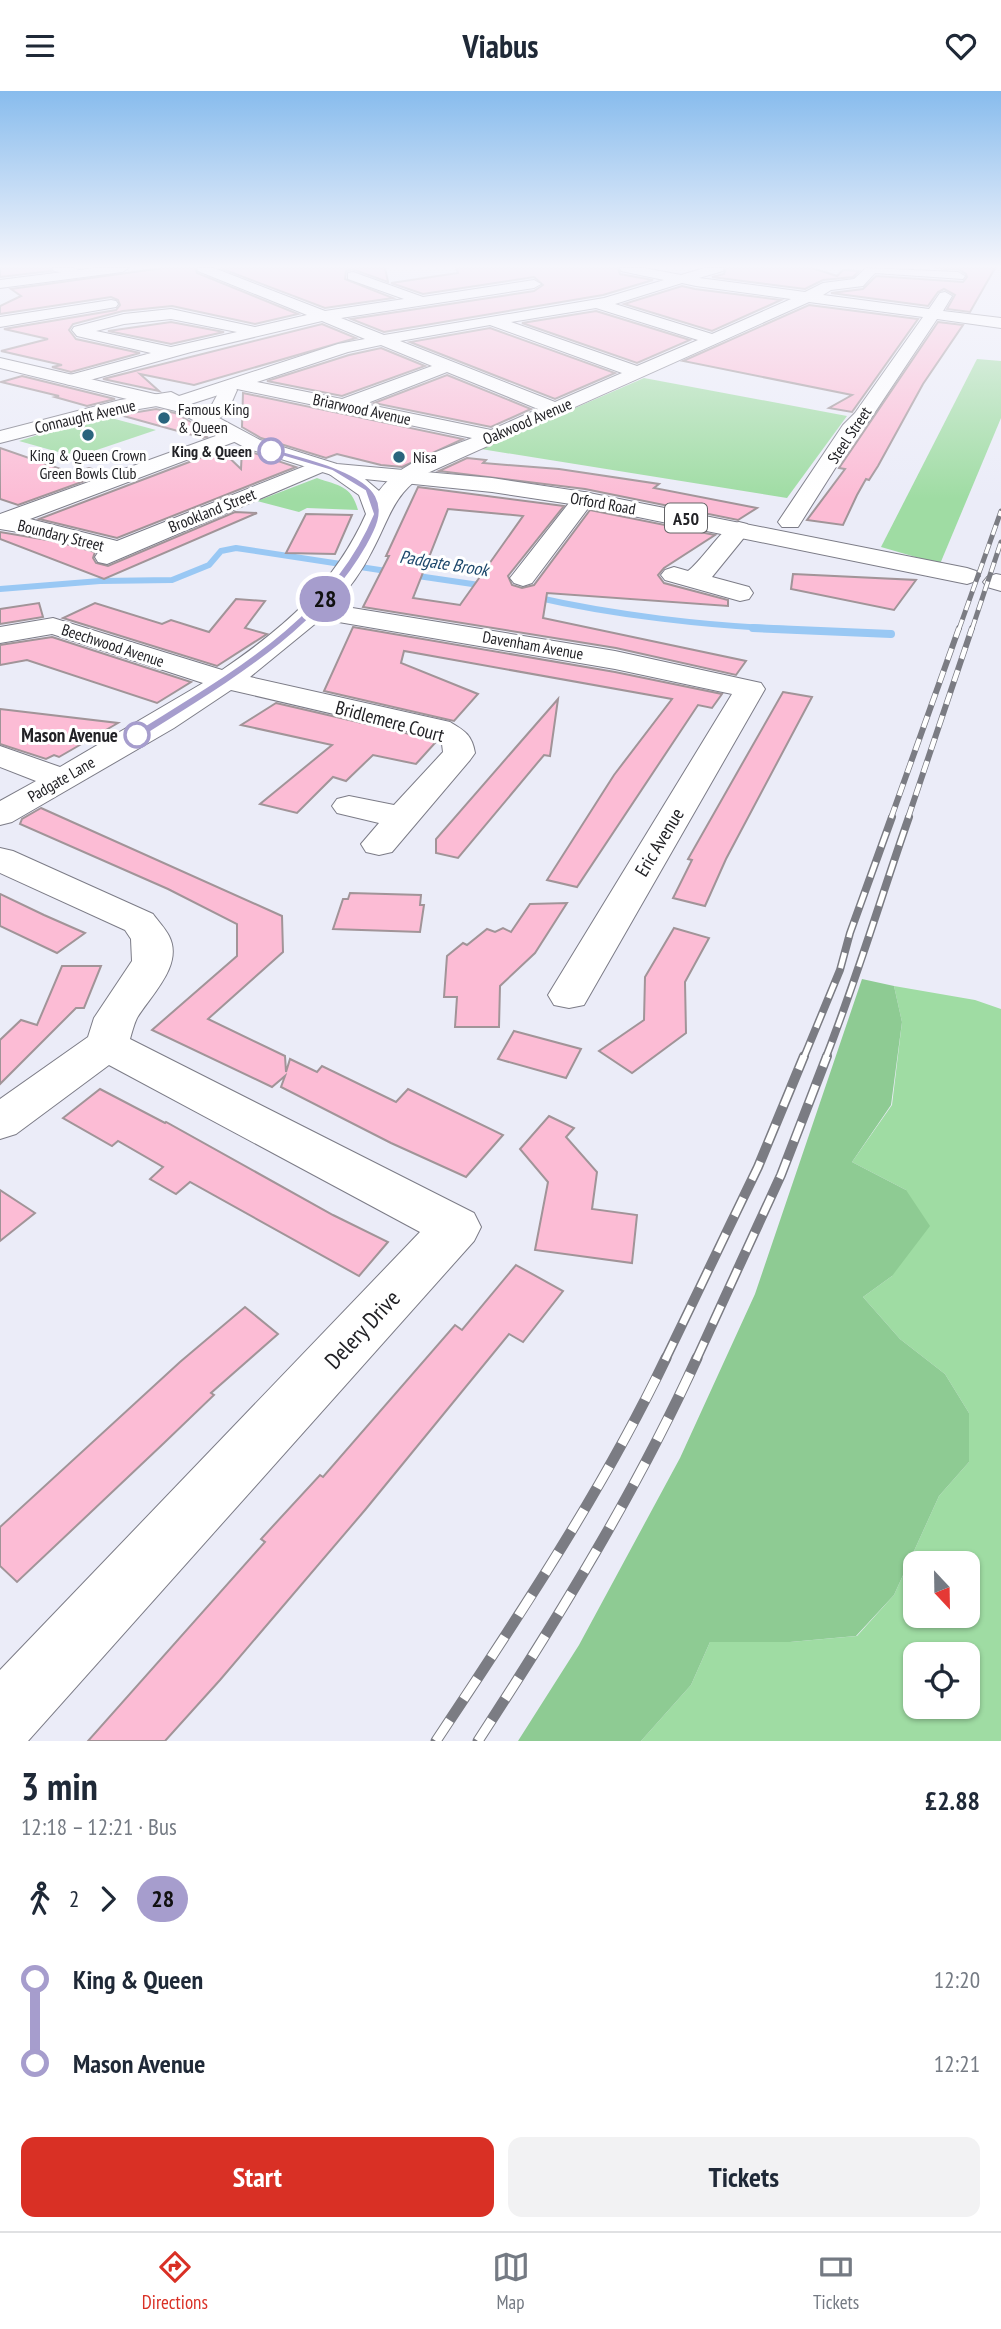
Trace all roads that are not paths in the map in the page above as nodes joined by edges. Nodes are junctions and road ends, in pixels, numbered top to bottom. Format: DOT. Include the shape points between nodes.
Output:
graph roads {
  1 [pos="141,345"];
  2 [pos="200,345"];
  3 [pos="360,345"];
  4 [pos="397,345"];
  5 [pos="561,345"];
  6 [pos="703,345"];
  7 [pos="911,345"];
  8 [pos="171,352"];
  9 [pos="0,363"];
  10 [pos="447,366"];
  11 [pos="639,373"];
  12 [pos="72,380"];
  13 [pos="238,384"];
  14 [pos="171,401"];
  15 [pos="345,405"];
  16 [pos="555,409"];
  17 [pos="223,424"];
  18 [pos="4,433"];
  19 [pos="492,436"];
  20 [pos="327,468"];
  21 [pos="401,478"];
  22 [pos="584,499"];
  23 [pos="377,514"];
  24 [pos="1,521"];
  25 [pos="790,522"];
  26 [pos="739,529"];
  27 [pos="112,553"];
  28 [pos="967,576"];
  29 [pos="523,578"];
  30 [pos="740,593"];
  31 [pos="315,610"];
  32 [pos="0,635"];
  33 [pos="225,680"];
  34 [pos="750,689"];
  35 [pos="0,756"];
  36 [pos="62,779"];
  37 [pos="349,806"];
  38 [pos="0,815"];
  39 [pos="401,817"];
  40 [pos="379,844"];
  41 [pos="0,859"];
  42 [pos="569,995"];
  43 [pos="107,1045"];
  44 [pos="0,1122"];
  45 [pos="0,1720"];
  1 -- 8 [label="street"];
  2 -- 8 [label="street"];
  3 -- 13 [label="street"];
  4 -- 10 [label="street"];
  5 -- 11 [label="street"];
  6 -- 11 [label="street, Oakwood Avenue"];
  7 -- 25 [label="street, Steel Street"];
  8 -- 12 [label="street"];
  9 -- 12 [label="street, A50"];
  10 -- 15 [label="street"];
  10 -- 16 [label="street"];
  11 -- 16 [label="street, Oakwood Avenue"];
  12 -- 14 [label="street, A50"];
  13 -- 14 [label="street"];
  13 -- 15 [label="street, Briarwood Avenue"];
  13 -- 17 [label="street"];
  14 -- 17 [label="street, A50"];
  14 -- 18 [label="street, Connaught Avenue" via="110,408"];
  15 -- 19 [label="street, Briarwood Avenue"];
  16 -- 19 [label="street, Oakwood Avenue"];
  17 -- 20 [label="street, A50"];
  17 -- 24 [label="street"];
  19 -- 21 [label="street, Oakwood Avenue"];
  20 -- 21 [label="street, A50"];
  20 -- 23 [label="street" via="368,489"];
  20 -- 27 [label="street, Brookland Street"];
  21 -- 22 [label="street, Orford Road / A50"];
  21 -- 23 [label="street, Padgate Lane"];
  22 -- 26 [label="street, Orford Road / A50"];
  22 -- 29 [label="street"];
  23 -- 31 [label="street, Padgate Lane" via="351,566"];
  24 -- 27 [label="street, Boundary Street" via="65,533"];
  26 -- 28 [label="street, Orford Road / A50"];
  26 -- 30 [label="street" via="709,567 684,578"];
  31 -- 33 [label="street, Padgate Lane"];
  31 -- 34 [label="street, Davenham Avenue" via="615,660"];
  32 -- 33 [label="street, Beechwood Avenue" via="53,626"];
  33 -- 36 [label="street, Padgate Lane"];
  33 -- 39 [label="street, Bridlemere Court" via="439,729 457,740 459,753"];
  34 -- 42 [label="street, Eric Avenue"];
  35 -- 36 [label="street"];
  36 -- 38 [label="street, Padgate Lane"];
  37 -- 39 [label="street"];
  39 -- 40 [label="street, Bridlemere Court"];
  41 -- 43 [label="street" via="139,922 151,938 152,961 115,1018"];
  43 -- 44 [label="street"];
  43 -- 45 [label="street, Delery Drive" via="456,1227"];
}
